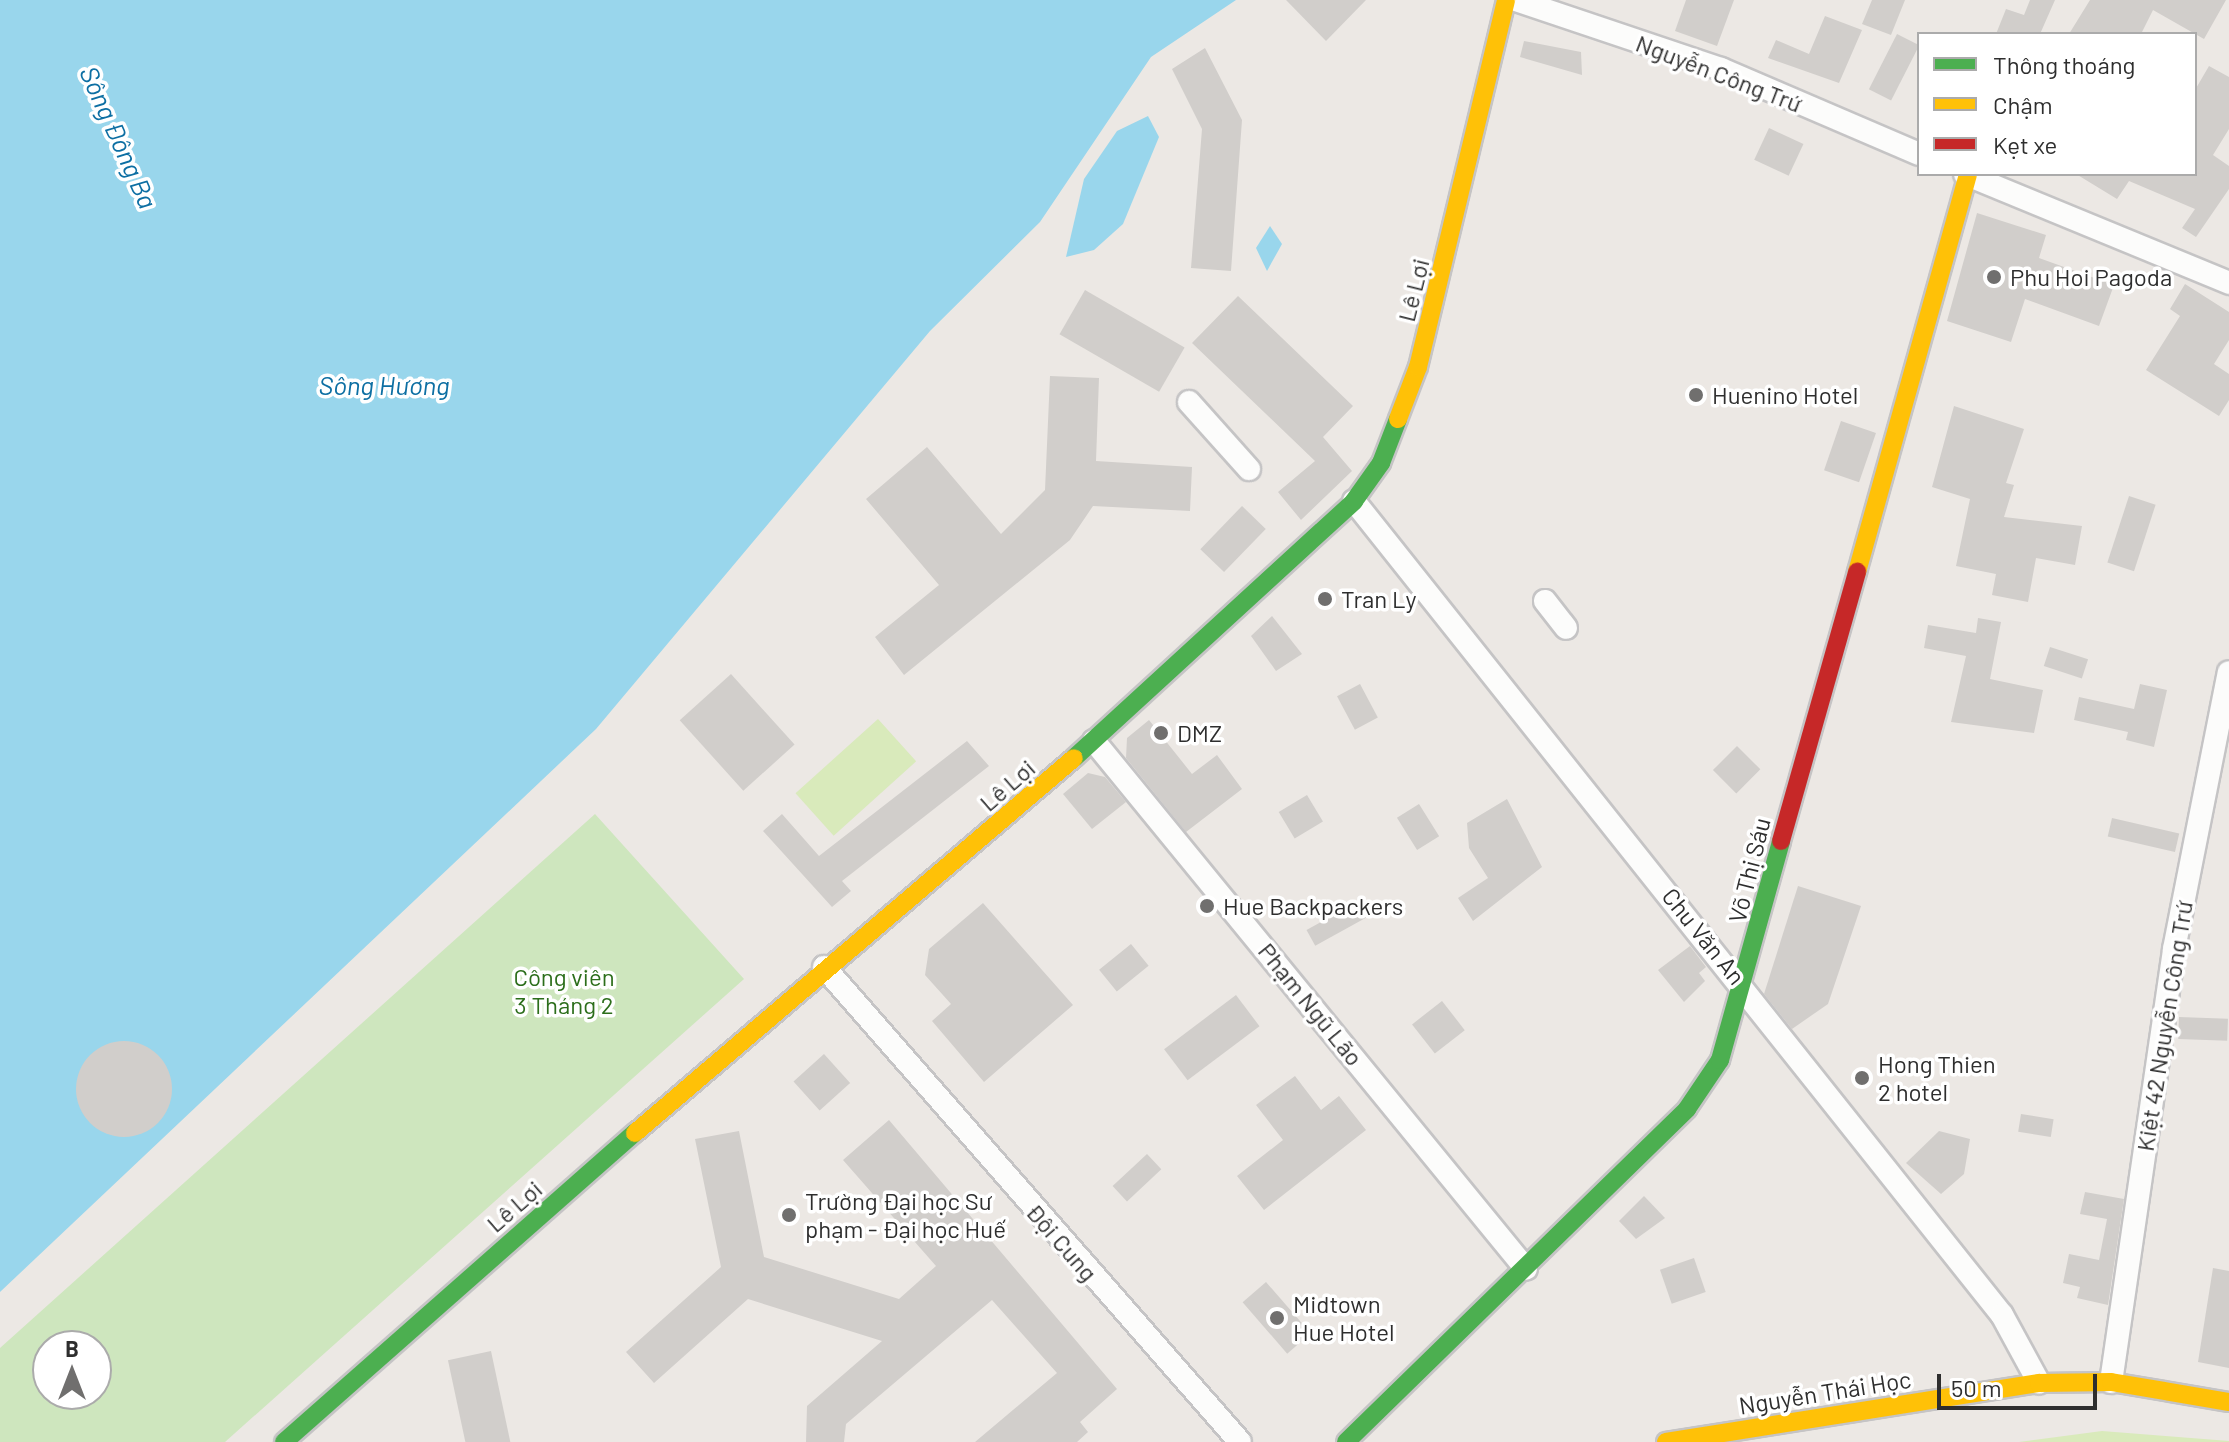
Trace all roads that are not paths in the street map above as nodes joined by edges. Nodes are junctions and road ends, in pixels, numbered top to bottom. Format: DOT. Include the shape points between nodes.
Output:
graph roads {
  1 [pos="1506,0"];
  2 [pos="1516,0"];
  3 [pos="1917,153"];
  4 [pos="1966,176"];
  5 [pos="1968,176"];
  6 [pos="2229,283"];
  7 [pos="1189,402"];
  8 [pos="1249,469"];
  9 [pos="1354,501"];
  10 [pos="1545,601"];
  11 [pos="1566,628"];
  12 [pos="2229,672"];
  13 [pos="1094,741"];
  14 [pos="824,967"];
  15 [pos="1744,985"];
  16 [pos="1526,1269"];
  17 [pos="2111,1382"];
  18 [pos="2039,1383"];
  19 [pos="2229,1402"];
  20 [pos="284,1442"];
  21 [pos="1240,1442"];
  22 [pos="1346,1442"];
  23 [pos="1666,1442"];
  1 -- 9 [label="street, Lê Lợi" via="1418,367 1381,463"];
  2 -- 3 [label="street, Nguyễn Công Trứ" via="1721,69"];
  4 -- 15 [label="street, Võ Thị Sáu"];
  5 -- 6 [label="street"];
  7 -- 8 [label="street"];
  9 -- 13 [label="street, Lê Lợi"];
  9 -- 15 [label="street, Chu Văn An"];
  10 -- 11 [label="street"];
  12 -- 17 [label="street, Kiệt 42 Nguyễn Công Trứ" via="2174,949"];
  13 -- 14 [label="street, Lê Lợi"];
  13 -- 16 [label="street, Phạm Ngũ Lão"];
  14 -- 20 [label="street, Lê Lợi"];
  14 -- 21 [label="street, Đội Cung"];
  15 -- 16 [label="street, Võ Thị Sáu" via="1720,1060 1687,1109"];
  15 -- 18 [label="street, Chu Văn An" via="1834,1110 2002,1315"];
  16 -- 22 [label="street, Võ Thị Sáu"];
  17 -- 18 [label="street, Nguyễn Thái Học"];
  17 -- 19 [label="street, Nguyễn Thái Học"];
  18 -- 23 [label="street, Nguyễn Thái Học"];
}
